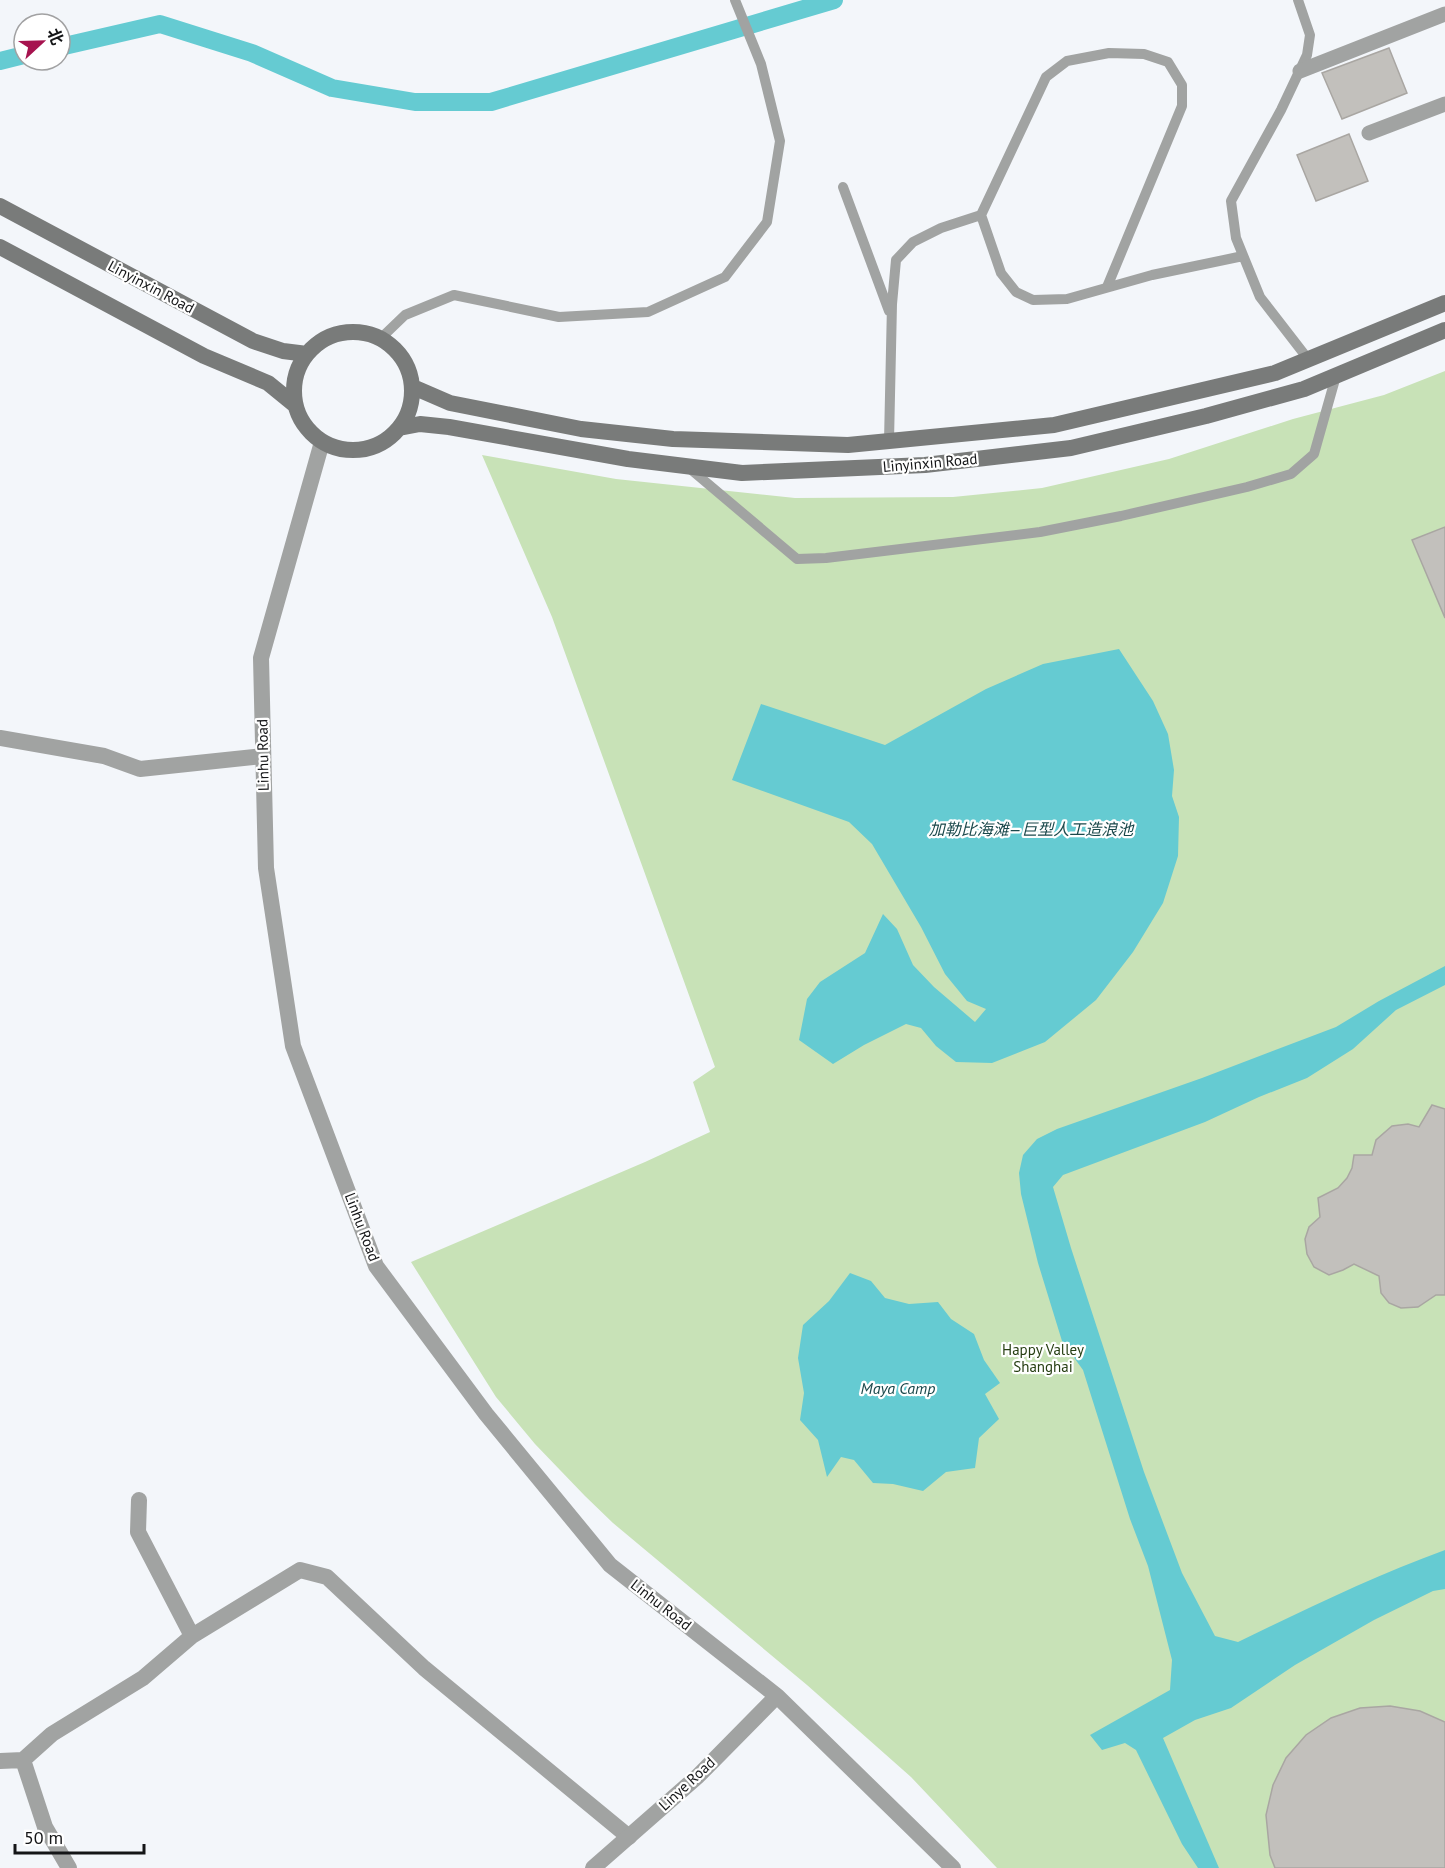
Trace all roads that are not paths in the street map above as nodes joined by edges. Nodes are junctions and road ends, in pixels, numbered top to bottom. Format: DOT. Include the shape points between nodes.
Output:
graph roads {
  1 [pos="735,0"];
  2 [pos="1298,0"];
  3 [pos="1445,14"];
  4 [pos="1300,71"];
  5 [pos="1445,104"];
  6 [pos="1369,134"];
  7 [pos="843,187"];
  8 [pos="0,206"];
  9 [pos="981,215"];
  10 [pos="0,247"];
  11 [pos="1243,256"];
  12 [pos="1107,287"];
  13 [pos="1445,303"];
  14 [pos="891,318"];
  15 [pos="1445,330"];
  16 [pos="380,339"];
  17 [pos="307,354"];
  18 [pos="1308,359"];
  19 [pos="1336,376"];
  20 [pos="412,387"];
  21 [pos="296,405"];
  22 [pos="399,428"];
  23 [pos="890,441"];
  24 [pos="322,442"];
  25 [pos="687,466"];
  26 [pos="0,738"];
  27 [pos="263,756"];
  28 [pos="139,1500"];
  29 [pos="192,1636"];
  30 [pos="777,1696"];
  31 [pos="23,1760"];
  32 [pos="0,1761"];
  33 [pos="629,1837"];
  34 [pos="69,1868"];
  35 [pos="593,1868"];
  36 [pos="953,1868"];
  1 -- 16 [label="lane" via="761,64 780,141 767,222 724,277 648,312 559,316 454,295 405,315"];
  2 -- 4 [label="lane" via="1310,35"];
  3 -- 4 [label="street"];
  4 -- 11 [label="lane" via="1230,201"];
  5 -- 6 [label="street"];
  7 -- 14 [label="lane"];
  8 -- 17 [label="main road, Linyinxin Road" via="253,341"];
  9 -- 12 [label="lane" via="1001,273 1016,292 1033,300 1067,299"];
  9 -- 12 [label="lane" via="1046,77 1067,61 1108,53 1144,54 1168,62 1182,84 1182,106"];
  9 -- 14 [label="lane" via="913,242 896,260"];
  10 -- 21 [label="main road" via="204,356 268,383"];
  11 -- 12 [label="lane"];
  11 -- 18 [label="lane" via="1260,297"];
  13 -- 18 [label="main road, Linyinxin Road"];
  14 -- 23 [label="lane"];
  15 -- 19 [label="main road, Linyinxin Road"];
  16 -- 17 [label="main road" via="355,331 336,334 318,342"];
  16 -- 20 [label="main road" via="404,360"];
  17 -- 21 [label="main road" via="296,373"];
  18 -- 23 [label="main road, Linyinxin Road" via="1275,373 1054,425"];
  19 -- 25 [label="main road, Linyinxin Road" via="1304,389 1206,416 1071,448 925,465 742,473"];
  19 -- 25 [label="lane" via="1314,454 1291,474 1040,532 796,559"];
  20 -- 22 [label="main road" via="406,417"];
  20 -- 23 [label="main road, Linyinxin Road" via="450,403 581,429 685,439 848,445"];
  21 -- 24 [label="main road" via="306,429"];
  22 -- 24 [label="main road" via="379,445 360,450 340,449"];
  22 -- 25 [label="main road, Linyinxin Road" via="420,424 449,427"];
  24 -- 27 [label="street, Linhu Road" via="261,658"];
  26 -- 27 [label="street" via="104,756 140,769"];
  27 -- 30 [label="street, Linhu Road" via="266,868 293,1046 376,1266 486,1414 610,1565"];
  28 -- 29 [label="street" via="138,1532"];
  29 -- 31 [label="street" via="143,1678 52,1734"];
  29 -- 33 [label="street" via="300,1570 327,1577 424,1668"];
  30 -- 33 [label="street, Linye Road" via="698,1776"];
  30 -- 36 [label="street, Linhu Road"];
  31 -- 32 [label="street"];
  31 -- 34 [label="street" via="45,1827"];
  33 -- 35 [label="street, Linye Road"];
}
